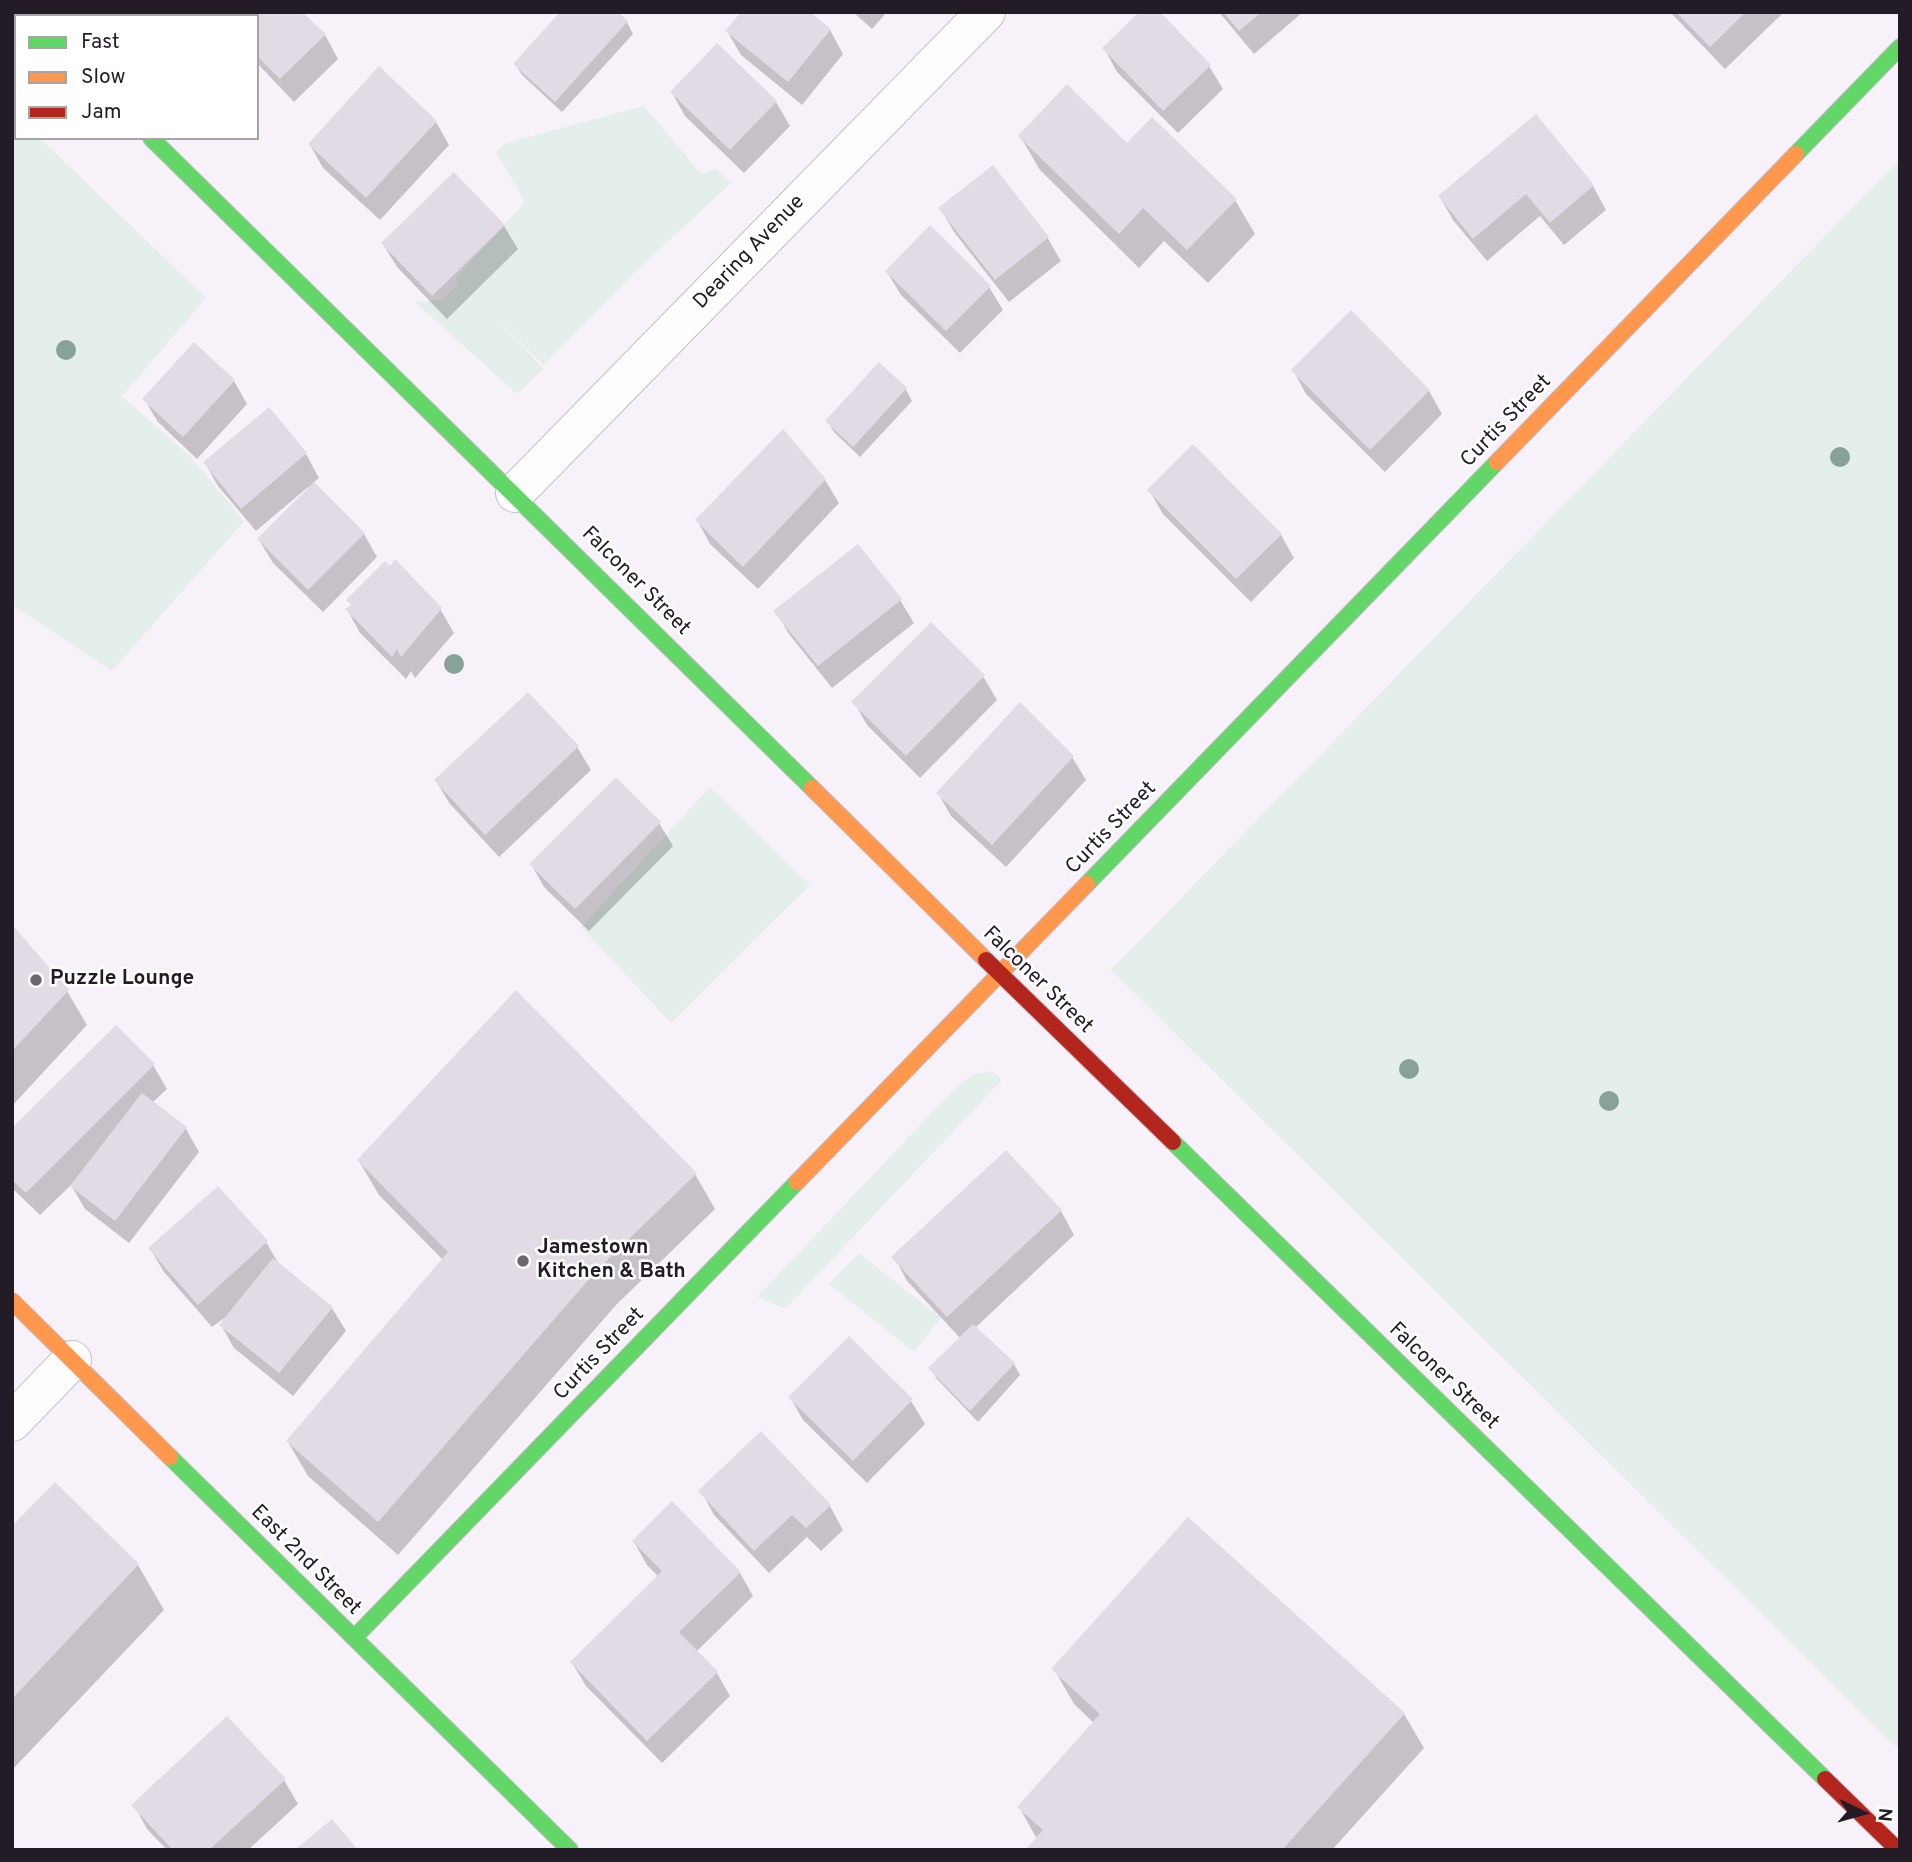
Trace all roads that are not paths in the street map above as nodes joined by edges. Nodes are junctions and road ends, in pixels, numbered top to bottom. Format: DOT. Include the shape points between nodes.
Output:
graph roads {
  1 [pos="986,12"];
  2 [pos="1900,47"];
  3 [pos="153,140"];
  4 [pos="515,493"];
  5 [pos="1000,975"];
  6 [pos="12,1301"];
  7 [pos="72,1360"];
  8 [pos="12,1422"];
  9 [pos="354,1638"];
  10 [pos="570,1850"];
  11 [pos="1898,1850"];
  1 -- 4 [label="street, Dearing Avenue"];
  2 -- 5 [label="street, Curtis Street"];
  3 -- 4 [label="street, Falconer Street"];
  4 -- 5 [label="street, Falconer Street"];
  5 -- 9 [label="street, Curtis Street"];
  5 -- 11 [label="street, Falconer Street"];
  6 -- 7 [label="street, East 2nd Street"];
  7 -- 8 [label="street"];
  7 -- 9 [label="street, East 2nd Street"];
  9 -- 10 [label="street, East 2nd Street"];
}
